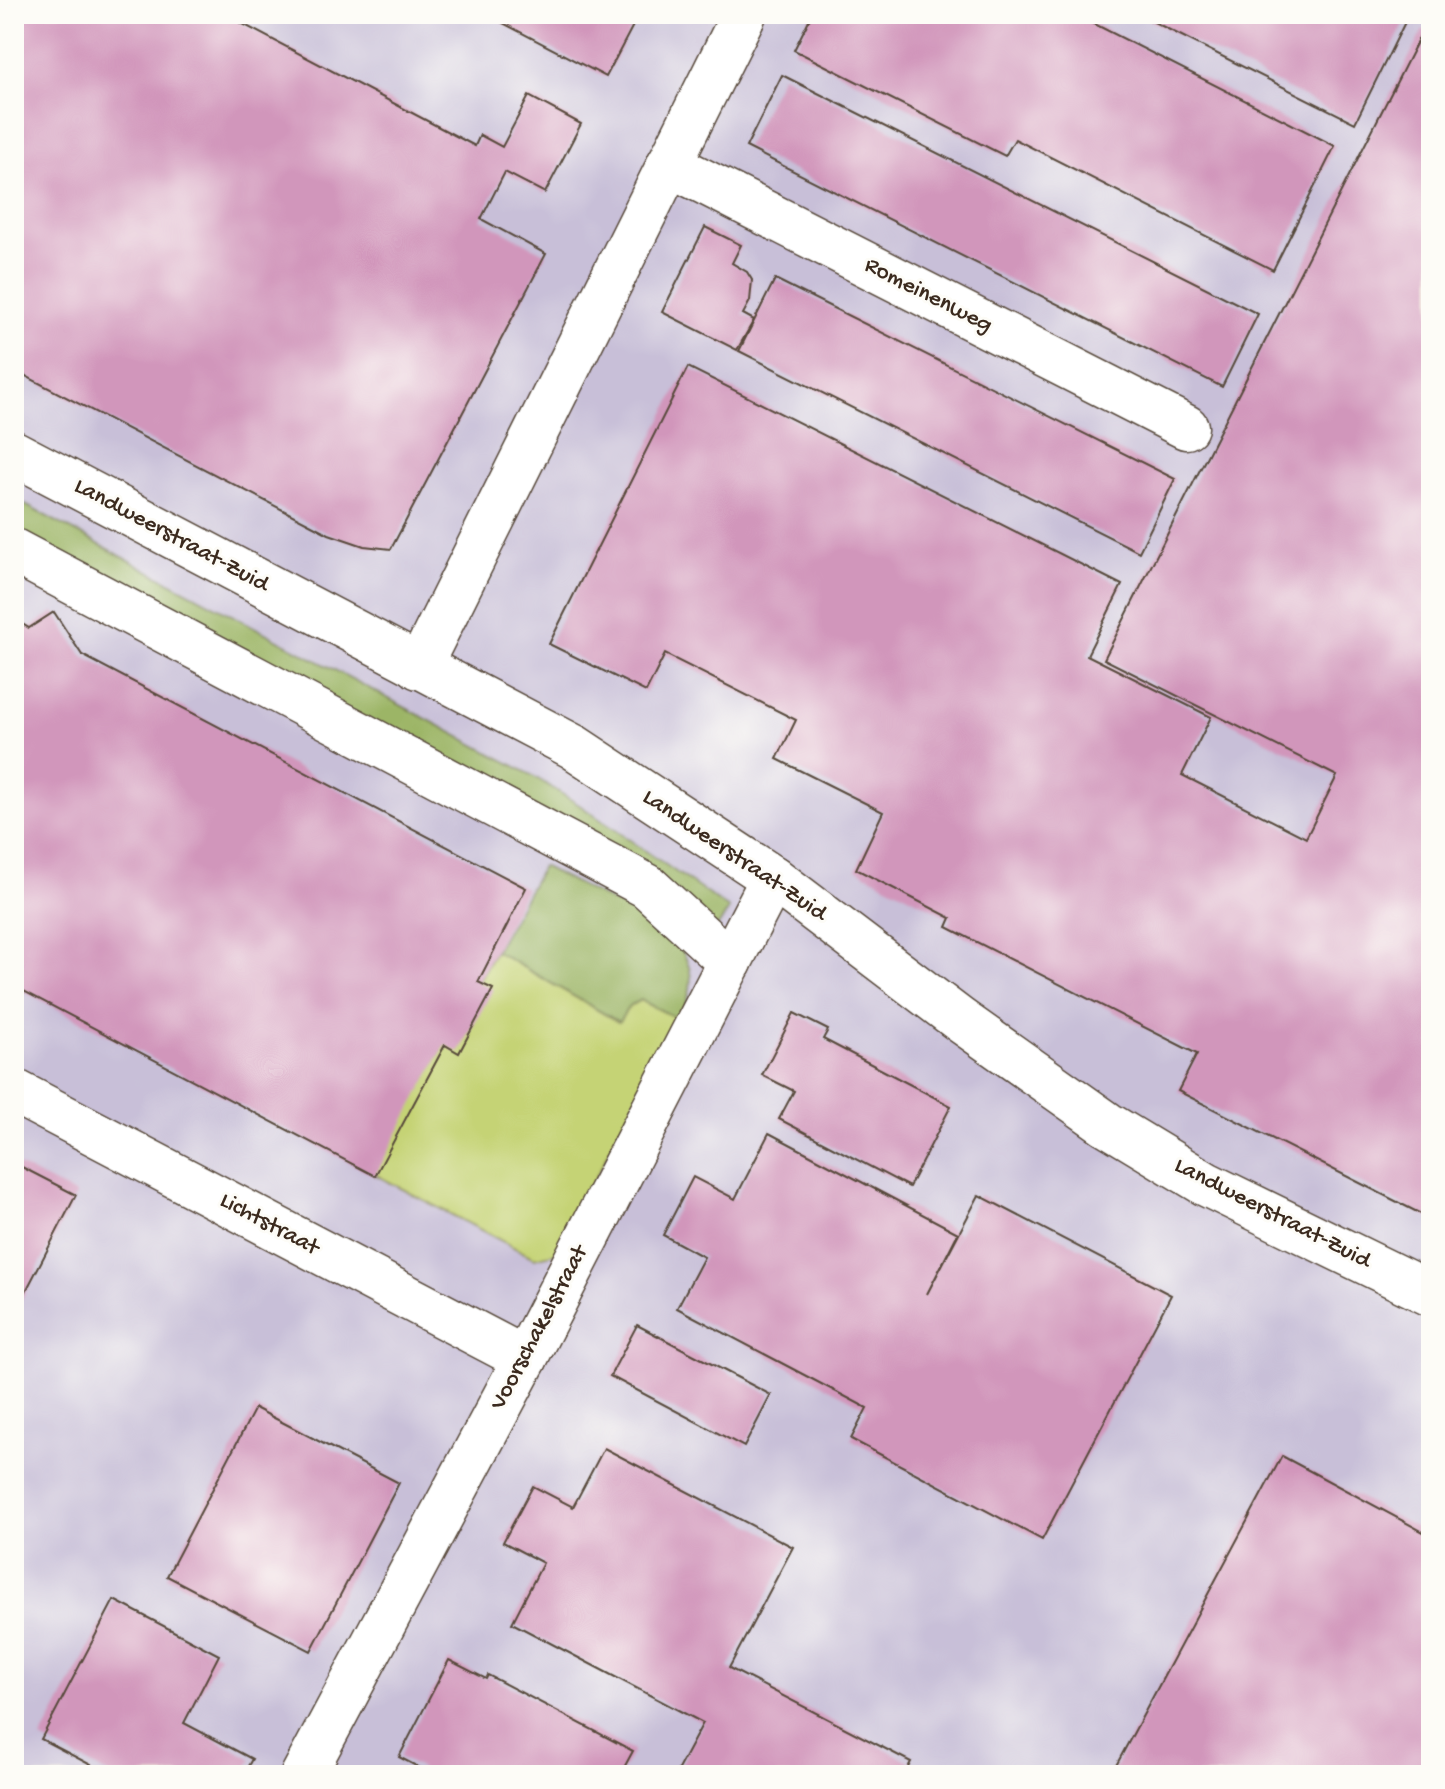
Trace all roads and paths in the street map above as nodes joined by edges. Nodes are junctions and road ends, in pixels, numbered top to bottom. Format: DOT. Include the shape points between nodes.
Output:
graph roads {
  1 [pos="744,14"];
  2 [pos="669,164"];
  3 [pos="1186,427"];
  4 [pos="14,453"];
  5 [pos="14,551"];
  6 [pos="419,667"];
  7 [pos="773,878"];
  8 [pos="730,962"];
  9 [pos="14,1091"];
  10 [pos="1431,1294"];
  11 [pos="525,1359"];
  12 [pos="303,1775"];
  1 -- 2 [label="street"];
  2 -- 3 [label="street, Romeinenweg"];
  2 -- 6 [label="street"];
  4 -- 6 [label="street, Landweerstraat-Zuid"];
  5 -- 8 [label="street" via="647,886"];
  6 -- 7 [label="street, Landweerstraat-Zuid" via="574,747"];
  7 -- 8 [label="street, Voorschakelstraat"];
  7 -- 10 [label="street, Landweerstraat-Zuid" via="1107,1124 1206,1184"];
  8 -- 11 [label="street, Voorschakelstraat"];
  9 -- 11 [label="street, Lichtstraat"];
  11 -- 12 [label="street, Voorschakelstraat"];
}
